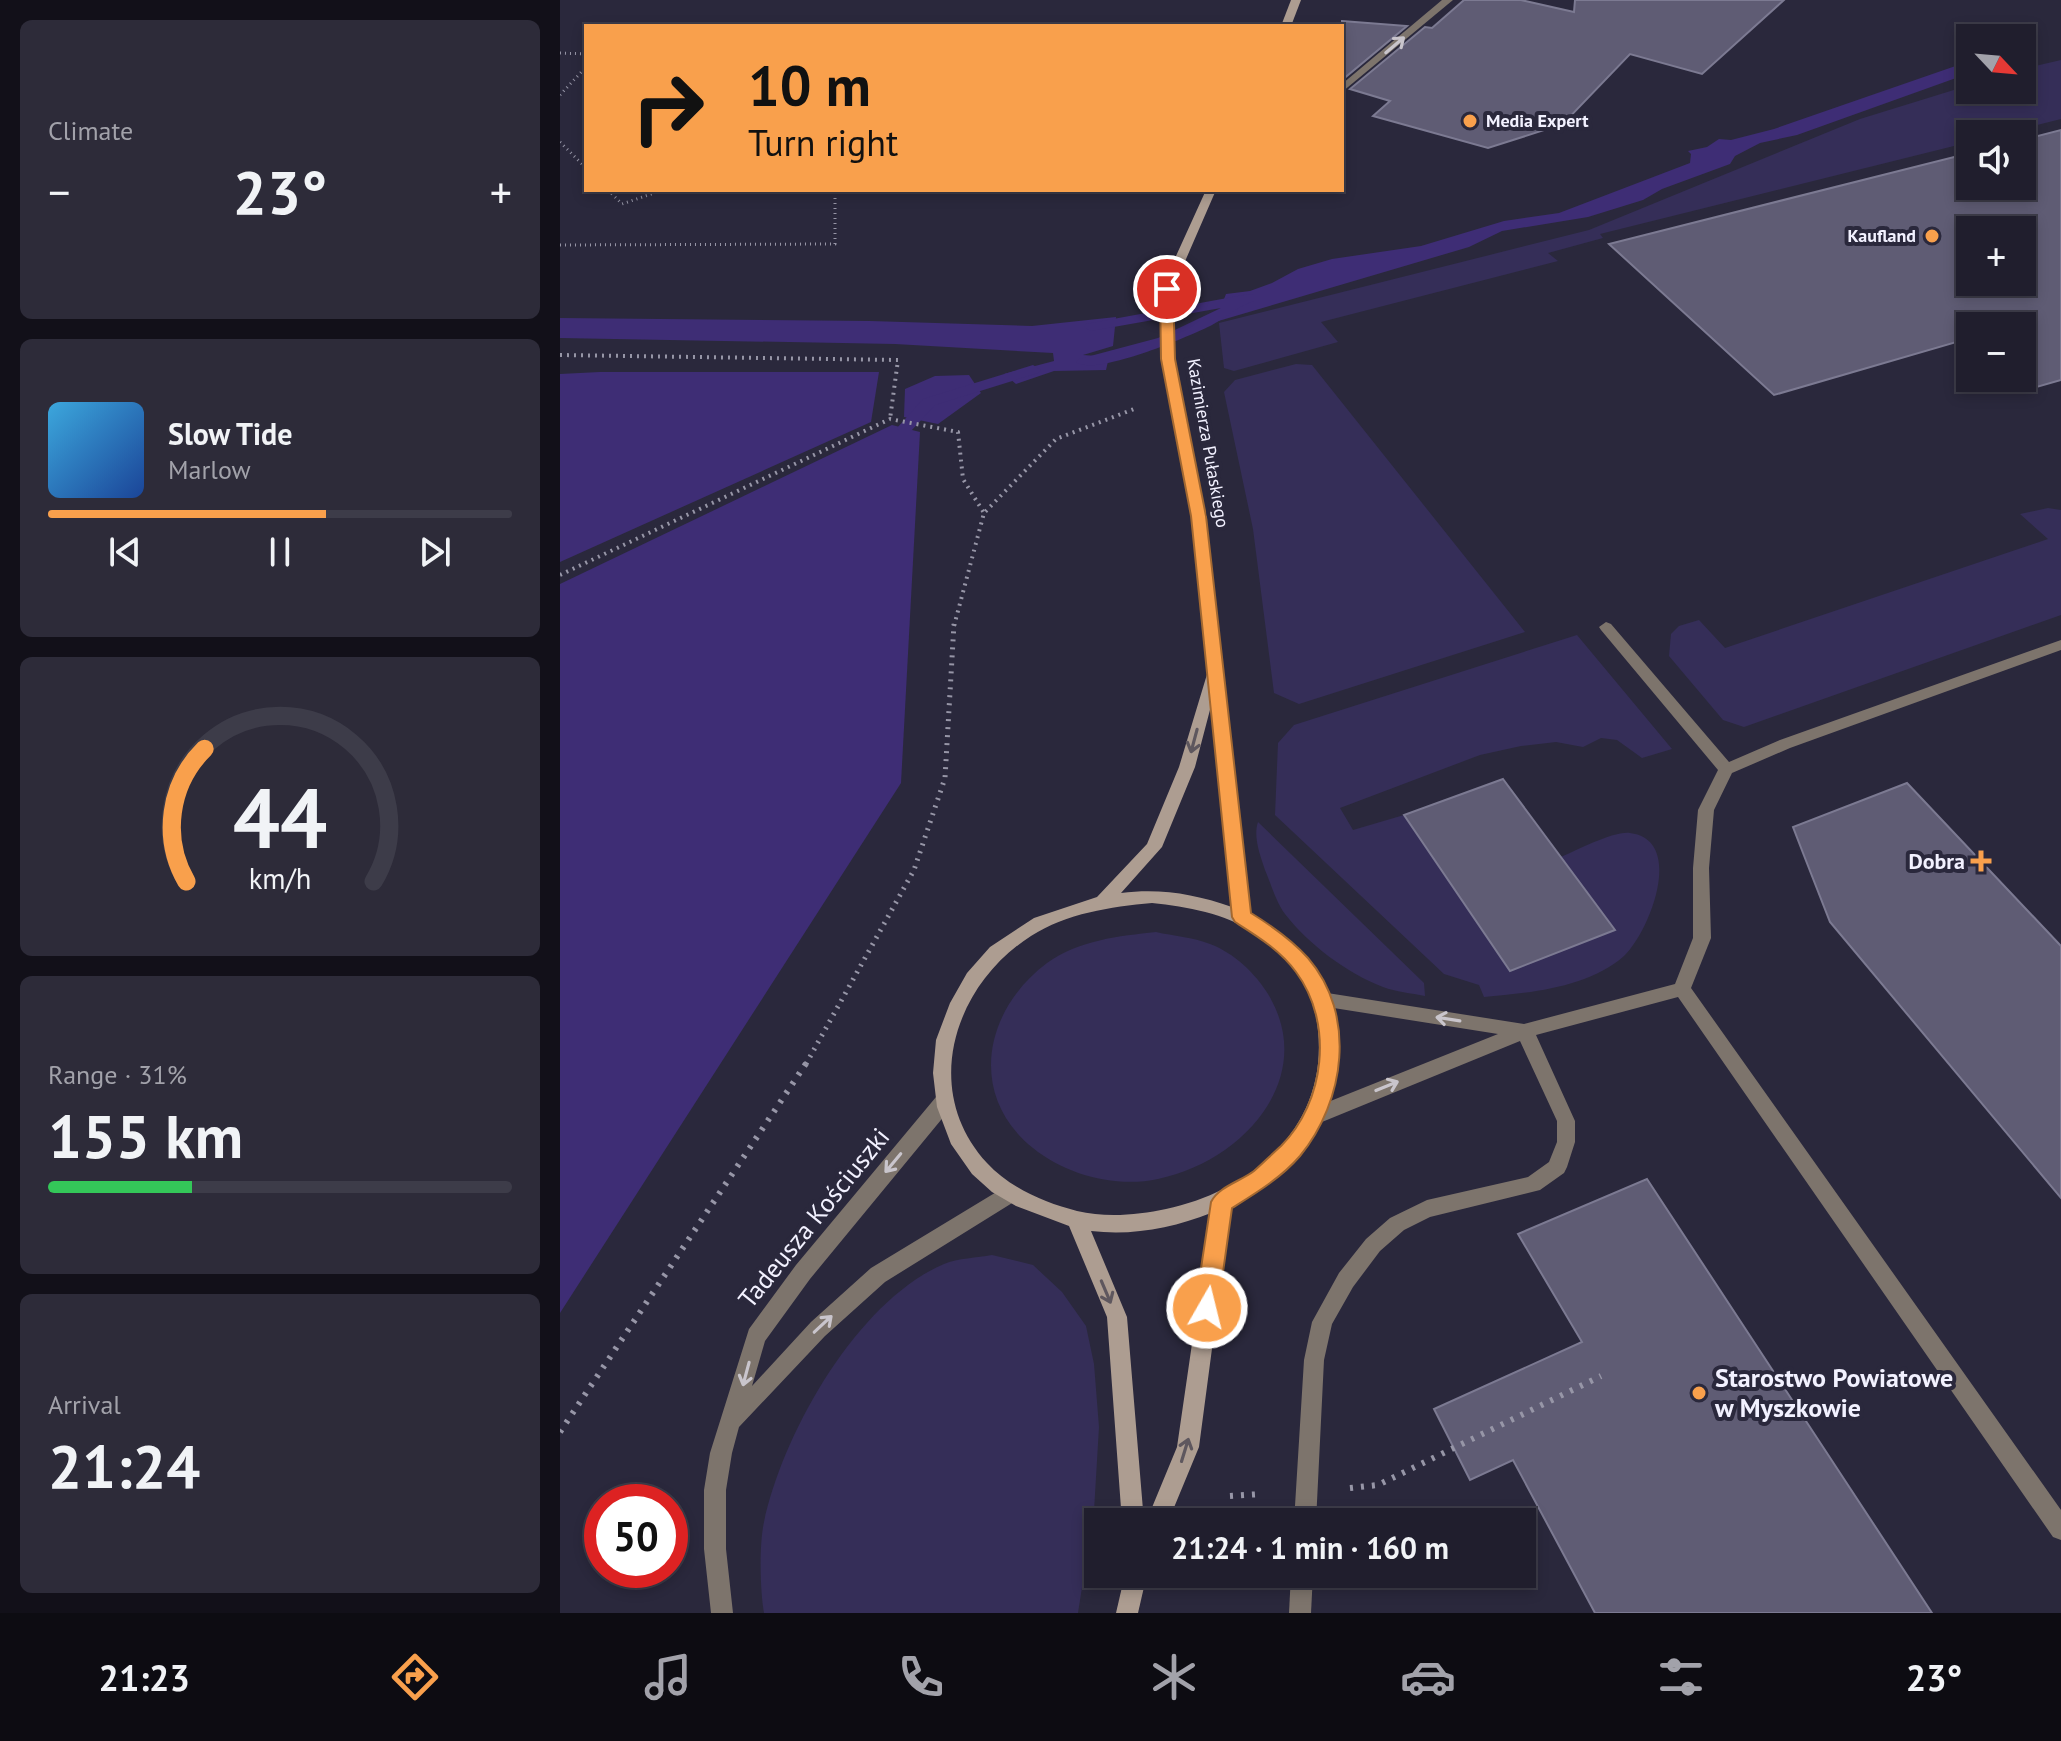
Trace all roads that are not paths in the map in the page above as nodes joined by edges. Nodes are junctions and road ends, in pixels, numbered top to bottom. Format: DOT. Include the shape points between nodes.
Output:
graph roads {
  1 [pos="1296,0"];
  2 [pos="1448,0"];
  3 [pos="1287,24"];
  4 [pos="1344,87"];
  5 [pos="1210,192"];
  6 [pos="1606,627"];
  7 [pos="2061,645"];
  8 [pos="1214,665"];
  9 [pos="1726,769"];
  10 [pos="1104,900"];
  11 [pos="1242,917"];
  12 [pos="1682,989"];
  13 [pos="1321,999"];
  14 [pos="1525,1031"];
  15 [pos="943,1103"];
  16 [pos="1315,1116"];
  17 [pos="1010,1194"];
  18 [pos="1222,1202"];
  19 [pos="1076,1220"];
  20 [pos="732,1422"];
  21 [pos="1132,1508"];
  22 [pos="1163,1508"];
  23 [pos="1306,1508"];
  24 [pos="2061,1529"];
  25 [pos="1133,1588"];
  26 [pos="1301,1588"];
  27 [pos="722,1613"];
  28 [pos="1127,1613"];
  29 [pos="1300,1613"];
  1 -- 3 [label="main road"];
  4 -- 2 [label="street, one-way"];
  5 -- 8 [label="main road, Kazimierza Pułaskiego" via="1167,289 1168,359 1198,516"];
  6 -- 9 [label="street"];
  7 -- 9 [label="street"];
  8 -- 10 [label="main road, Kazimierza Pułaskiego, one-way" via="1187,767 1154,847"];
  8 -- 11 [label="main road, Kazimierza Pułaskiego"];
  9 -- 12 [label="street" via="1706,810 1702,938"];
  10 -- 11 [label="main road" via="1152,896 1198,901"];
  10 -- 15 [label="main road" via="1023,932 990,958 965,989 947,1025 940,1064"];
  11 -- 13 [label="main road" via="1276,938 1303,966"];
  12 -- 14 [label="street"];
  12 -- 24 [label="street"];
  14 -- 13 [label="street, one-way"];
  13 -- 16 [label="main road" via="1330,1037 1328,1077"];
  16 -- 14 [label="street, one-way"];
  14 -- 23 [label="street" via="1566,1121 1566,1142 1557,1167 1533,1184 1427,1209 1397,1224 1364,1257 1322,1322 1314,1360"];
  15 -- 17 [label="main road" via="957,1137 979,1168"];
  15 -- 20 [label="street, Tadeusza Kościuszki, one-way" via="756,1336"];
  16 -- 18 [label="main road" via="1292,1149 1260,1179"];
  17 -- 19 [label="main road"];
  20 -- 17 [label="street, Tadeusza Kościuszki, one-way" via="818,1329 878,1275"];
  18 -- 19 [label="main road" via="1175,1218 1125,1225"];
  22 -- 18 [label="main road, one-way" via="1188,1447"];
  19 -- 21 [label="main road, one-way" via="1117,1317"];
  20 -- 27 [label="street, Tadeusza Kościuszki" via="715,1490"];
  25 -- 28 [label="main road"];
  26 -- 29 [label="street"];
}
